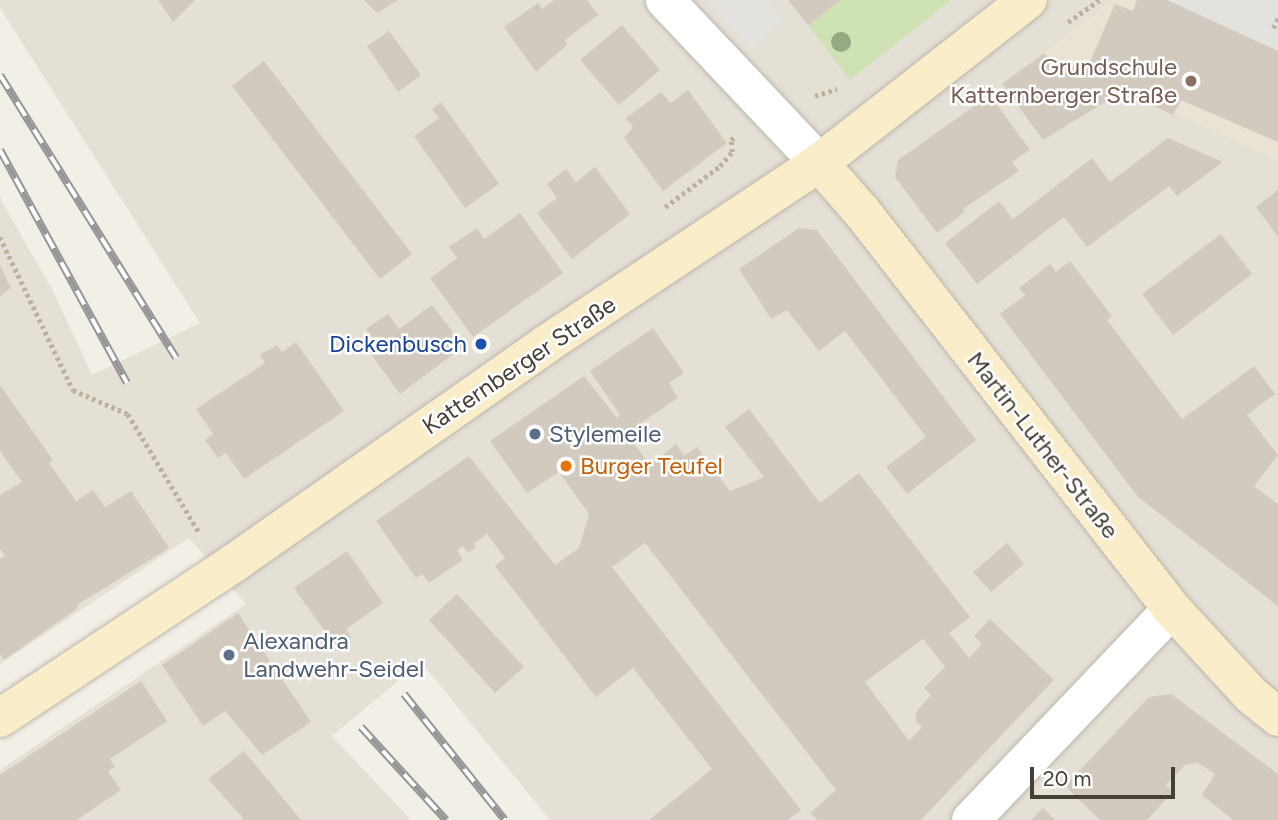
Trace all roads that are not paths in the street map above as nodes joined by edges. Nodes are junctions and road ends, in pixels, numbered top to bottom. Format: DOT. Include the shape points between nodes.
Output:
graph roads {
  1 [pos="665,0"];
  2 [pos="1028,0"];
  3 [pos="819,163"];
  4 [pos="1172,609"];
  5 [pos="1278,717"];
  6 [pos="0,718"];
  7 [pos="971,820"];
  1 -- 3 [label="street"];
  2 -- 3 [label="street, Katternberger Straße"];
  3 -- 4 [label="street, Martin-Luther-Straße" via="877,230"];
  3 -- 6 [label="street, Katternberger Straße" via="545,345 234,564"];
  4 -- 5 [label="street, Martin-Luther-Straße" via="1251,695"];
  4 -- 7 [label="street"];
}
